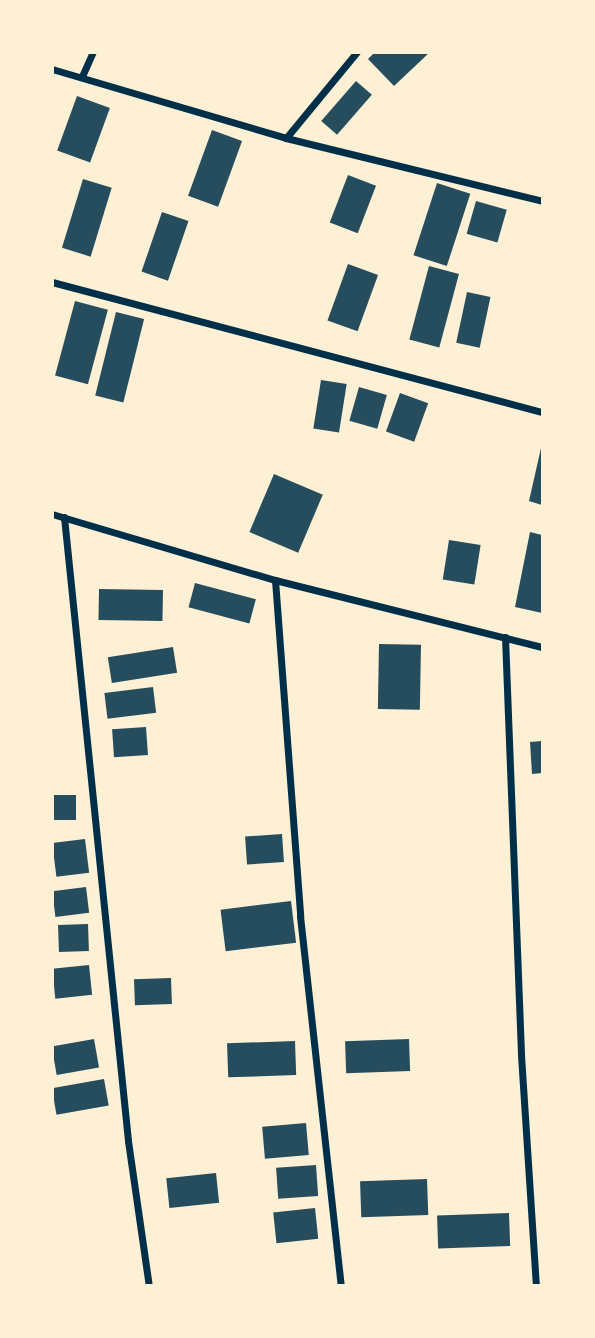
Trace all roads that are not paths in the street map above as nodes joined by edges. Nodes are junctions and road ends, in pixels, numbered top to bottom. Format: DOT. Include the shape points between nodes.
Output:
graph roads {
  1 [pos="93,52"];
  2 [pos="357,52"];
  3 [pos="52,69"];
  4 [pos="83,74"];
  5 [pos="286,138"];
  6 [pos="542,200"];
  7 [pos="52,282"];
  8 [pos="542,412"];
  9 [pos="52,514"];
  10 [pos="64,517"];
  11 [pos="275,580"];
  12 [pos="505,637"];
  13 [pos="542,647"];
  14 [pos="149,1286"];
  15 [pos="341,1286"];
  16 [pos="537,1286"];
  1 -- 4 [label="street"];
  2 -- 5 [label="street"];
  3 -- 4 [label="street"];
  4 -- 5 [label="street"];
  5 -- 6 [label="street"];
  7 -- 8 [label="street"];
  9 -- 10 [label="street"];
  10 -- 11 [label="street"];
  10 -- 14 [label="street" via="128,1141"];
  11 -- 12 [label="street"];
  11 -- 15 [label="street" via="300,916"];
  12 -- 13 [label="street"];
  12 -- 16 [label="street" via="520,1055"];
}
